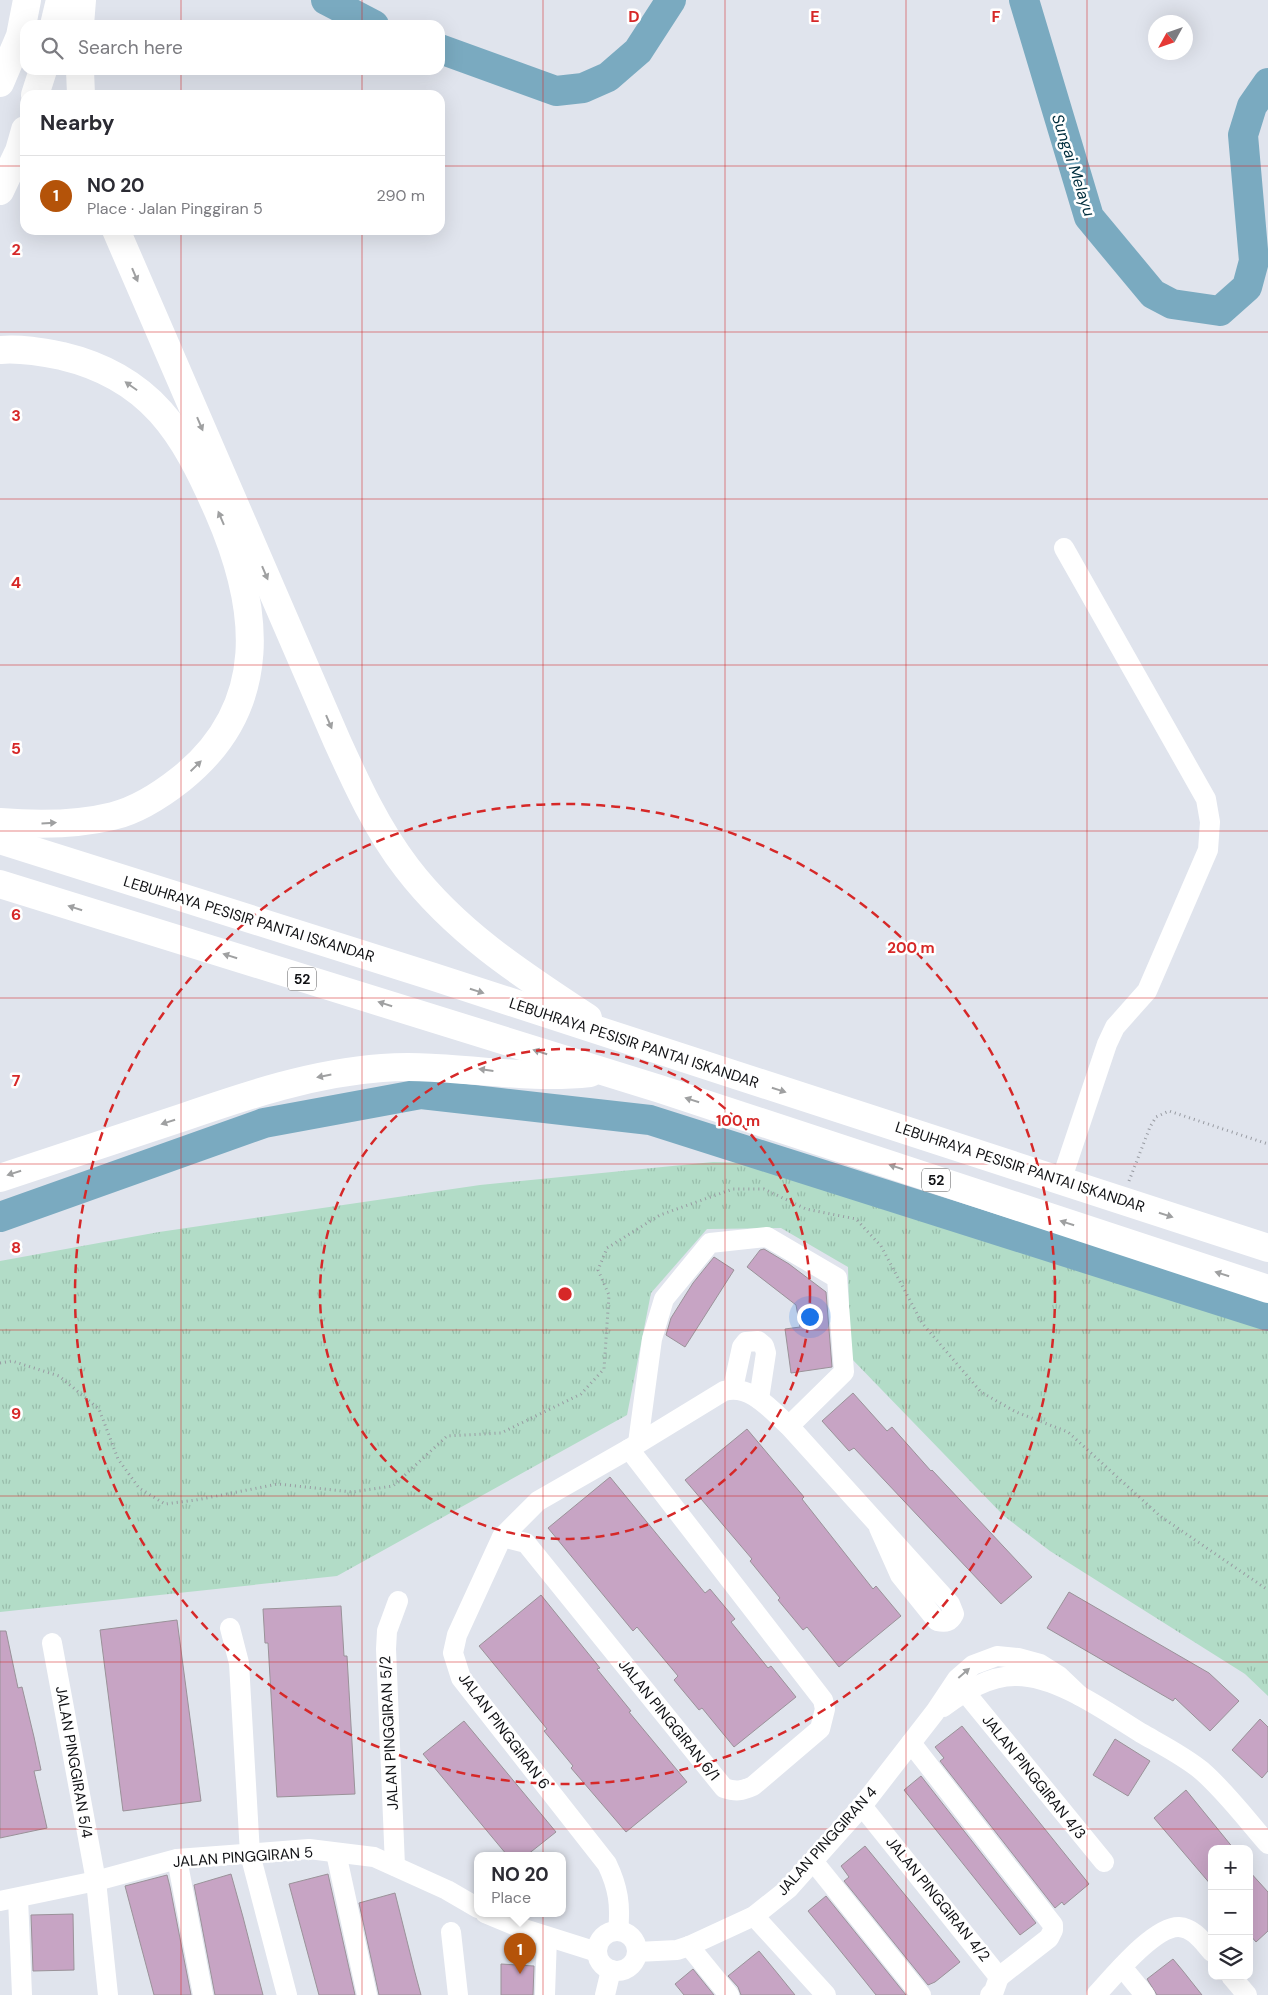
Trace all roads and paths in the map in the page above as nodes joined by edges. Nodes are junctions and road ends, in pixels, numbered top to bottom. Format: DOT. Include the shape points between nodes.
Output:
graph roads {
  1 [pos="27,0"];
  2 [pos="60,0"];
  3 [pos="82,0"];
  4 [pos="23,20"];
  5 [pos="55,20"];
  6 [pos="80,20"];
  7 [pos="20,36"];
  8 [pos="41,75"];
  9 [pos="80,75"];
  10 [pos="0,83"];
  11 [pos="36,90"];
  12 [pos="81,90"];
  13 [pos="20,148"];
  14 [pos="0,191"];
  15 [pos="118,235"];
  16 [pos="0,350"];
  17 [pos="1064,548"];
  18 [pos="0,822"];
  19 [pos="0,840"];
  20 [pos="0,884"];
  21 [pos="616,1037"];
  22 [pos="604,1072"];
  23 [pos="1268,1144"];
  24 [pos="0,1178"];
  25 [pos="1061,1181"];
  26 [pos="1121,1200"];
  27 [pos="1268,1248"];
  28 [pos="1268,1289"];
  29 [pos="728,1390"];
  30 [pos="759,1399"];
  31 [pos="789,1426"];
  32 [pos="633,1446"];
  33 [pos="879,1528"];
  34 [pos="502,1537"];
  35 [pos="398,1602"];
  36 [pos="230,1628"];
  37 [pos="52,1643"];
  38 [pos="965,1692"];
  39 [pos="1080,1696"];
  40 [pos="935,1712"];
  41 [pos="911,1743"];
  42 [pos="862,1806"];
  43 [pos="1268,1844"];
  44 [pos="336,1853"];
  45 [pos="250,1854"];
  46 [pos="177,1860"];
  47 [pos="813,1861"];
  48 [pos="1104,1862"];
  49 [pos="395,1866"];
  50 [pos="96,1882"];
  51 [pos="9,1900"];
  52 [pos="474,1906"];
  53 [pos="754,1916"];
  54 [pos="496,1917"];
  55 [pos="618,1931"];
  56 [pos="451,1932"];
  57 [pos="548,1937"];
  58 [pos="689,1946"];
  59 [pos="1208,1947"];
  60 [pos="596,1952"];
  61 [pos="637,1952"];
  62 [pos="1122,1968"];
  63 [pos="611,1970"];
  64 [pos="999,1977"];
  65 [pos="1234,1980"];
  66 [pos="22,1995"];
  67 [pos="108,1995"];
  68 [pos="203,1995"];
  69 [pos="288,1995"];
  70 [pos="367,1995"];
  71 [pos="458,1995"];
  72 [pos="545,1995"];
  73 [pos="604,1995"];
  74 [pos="729,1995"];
  75 [pos="826,1995"];
  76 [pos="921,1995"];
  77 [pos="990,1995"];
  78 [pos="1096,1995"];
  79 [pos="1145,1995"];
  80 [pos="1247,1995"];
  1 -- 4 [label="highway"];
  2 -- 5 [label="highway"];
  3 -- 6 [label="highway"];
  7 -- 10 [label="highway"];
  8 -- 11 [label="highway"];
  9 -- 12 [label="highway"];
  13 -- 14 [label="highway"];
  15 -- 21 [label="highway, one-way" via="337,741 388,842 429,895 479,943"];
  18 -- 16 [label="highway, one-way" via="58,823 114,816 168,790 206,756 222,734 237,707 250,653 246,592 238,561 206,483 170,422 148,398 97,366 42,352"];
  17 -- 25 [label="street" via="1206,799 1210,822 1208,850 1147,991 1116,1027 1107,1044"];
  19 -- 21 [label="highway, LEBUHRAYA PESISIR PANTAI ISKANDAR, one-way"];
  22 -- 20 [label="highway, 52, one-way"];
  21 -- 25 [label="highway, LEBUHRAYA PESISIR PANTAI ISKANDAR, one-way"];
  22 -- 24 [label="highway, one-way" via="546,1076 428,1067 343,1072 261,1092"];
  28 -- 22 [label="highway, 52, one-way"];
  23 -- 26 [label="path" via="1169,1112 1156,1117 1150,1127"];
  25 -- 26 [label="highway, LEBUHRAYA PESISIR PANTAI ISKANDAR"];
  26 -- 27 [label="highway, LEBUHRAYA PESISIR PANTAI ISKANDAR, one-way"];
  29 -- 30 [label="street" via="746,1391"];
  29 -- 30 [label="street" via="742,1347 746,1342 758,1341 766,1353"];
  29 -- 32 [label="street, JALAN PINGGIRAN 6"];
  30 -- 31 [label="street"];
  31 -- 32 [label="street" via="844,1372 837,1278 767,1237 710,1243 664,1299 652,1339"];
  31 -- 33 [label="street"];
  32 -- 34 [label="street, JALAN PINGGIRAN 6" via="538,1501"];
  32 -- 34 [label="street, JALAN PINGGIRAN 6/1" via="823,1700 825,1709 820,1729 753,1786 734,1791 720,1783 526,1543"];
  34 -- 55 [label="street, JALAN PINGGIRAN 6" via="457,1635 453,1653 455,1664 461,1678 607,1864 617,1884 621,1910"];
  35 -- 49 [label="street, JALAN PINGGIRAN 5/2" via="387,1631 386,1649"];
  36 -- 45 [label="street" via="239,1663"];
  37 -- 50 [label="street, JALAN PINGGIRAN 5/4"];
  38 -- 39 [label="street, JALAN PINGGIRAN 4" via="997,1678 1016,1676 1044,1681"];
  38 -- 40 [label="street, JALAN PINGGIRAN 4"];
  38 -- 48 [label="street, JALAN PINGGIRAN 4/3"];
  40 -- 39 [label="street, JALAN PINGGIRAN 4, one-way" via="957,1679 973,1665 998,1656 1040,1664"];
  39 -- 43 [label="street, JALAN PINGGIRAN 4" via="1198,1768"];
  40 -- 41 [label="street, JALAN PINGGIRAN 4"];
  41 -- 42 [label="street, JALAN PINGGIRAN 4"];
  41 -- 64 [label="street" via="1051,1921 1053,1930 1049,1938"];
  42 -- 47 [label="street, JALAN PINGGIRAN 4"];
  42 -- 64 [label="street, JALAN PINGGIRAN 4/2"];
  44 -- 45 [label="street, JALAN PINGGIRAN 5" via="309,1850"];
  44 -- 49 [label="street, JALAN PINGGIRAN 5" via="374,1857"];
  44 -- 70 [label="street"];
  45 -- 46 [label="street, JALAN PINGGIRAN 5"];
  45 -- 69 [label="street"];
  46 -- 50 [label="street, JALAN PINGGIRAN 5"];
  46 -- 68 [label="street"];
  47 -- 53 [label="street, JALAN PINGGIRAN 4" via="788,1889"];
  47 -- 76 [label="street"];
  49 -- 52 [label="street, JALAN PINGGIRAN 5"];
  50 -- 51 [label="street, JALAN PINGGIRAN 5"];
  50 -- 67 [label="street, JALAN PINGGIRAN 5/4"];
  51 -- 66 [label="street"];
  53 -- 58 [label="street, JALAN PINGGIRAN 4"];
  53 -- 75 [label="street"];
  54 -- 57 [label="street"];
  55 -- 60 [label="street" via="602,1936"];
  55 -- 61 [label="street" via="634,1940"];
  56 -- 71 [label="street"];
  57 -- 60 [label="street"];
  57 -- 72 [label="street"];
  58 -- 61 [label="street, JALAN PINGGIRAN 4" via="677,1950"];
  58 -- 74 [label="street"];
  59 -- 62 [label="street" via="1188,1929 1170,1928 1150,1941"];
  60 -- 63 [label="street" via="601,1963"];
  61 -- 63 [label="street" via="629,1968"];
  62 -- 78 [label="street"];
  62 -- 79 [label="street"];
  63 -- 73 [label="street"];
  64 -- 77 [label="street, JALAN PINGGIRAN 4/2"];
  65 -- 80 [label="street"];
}
